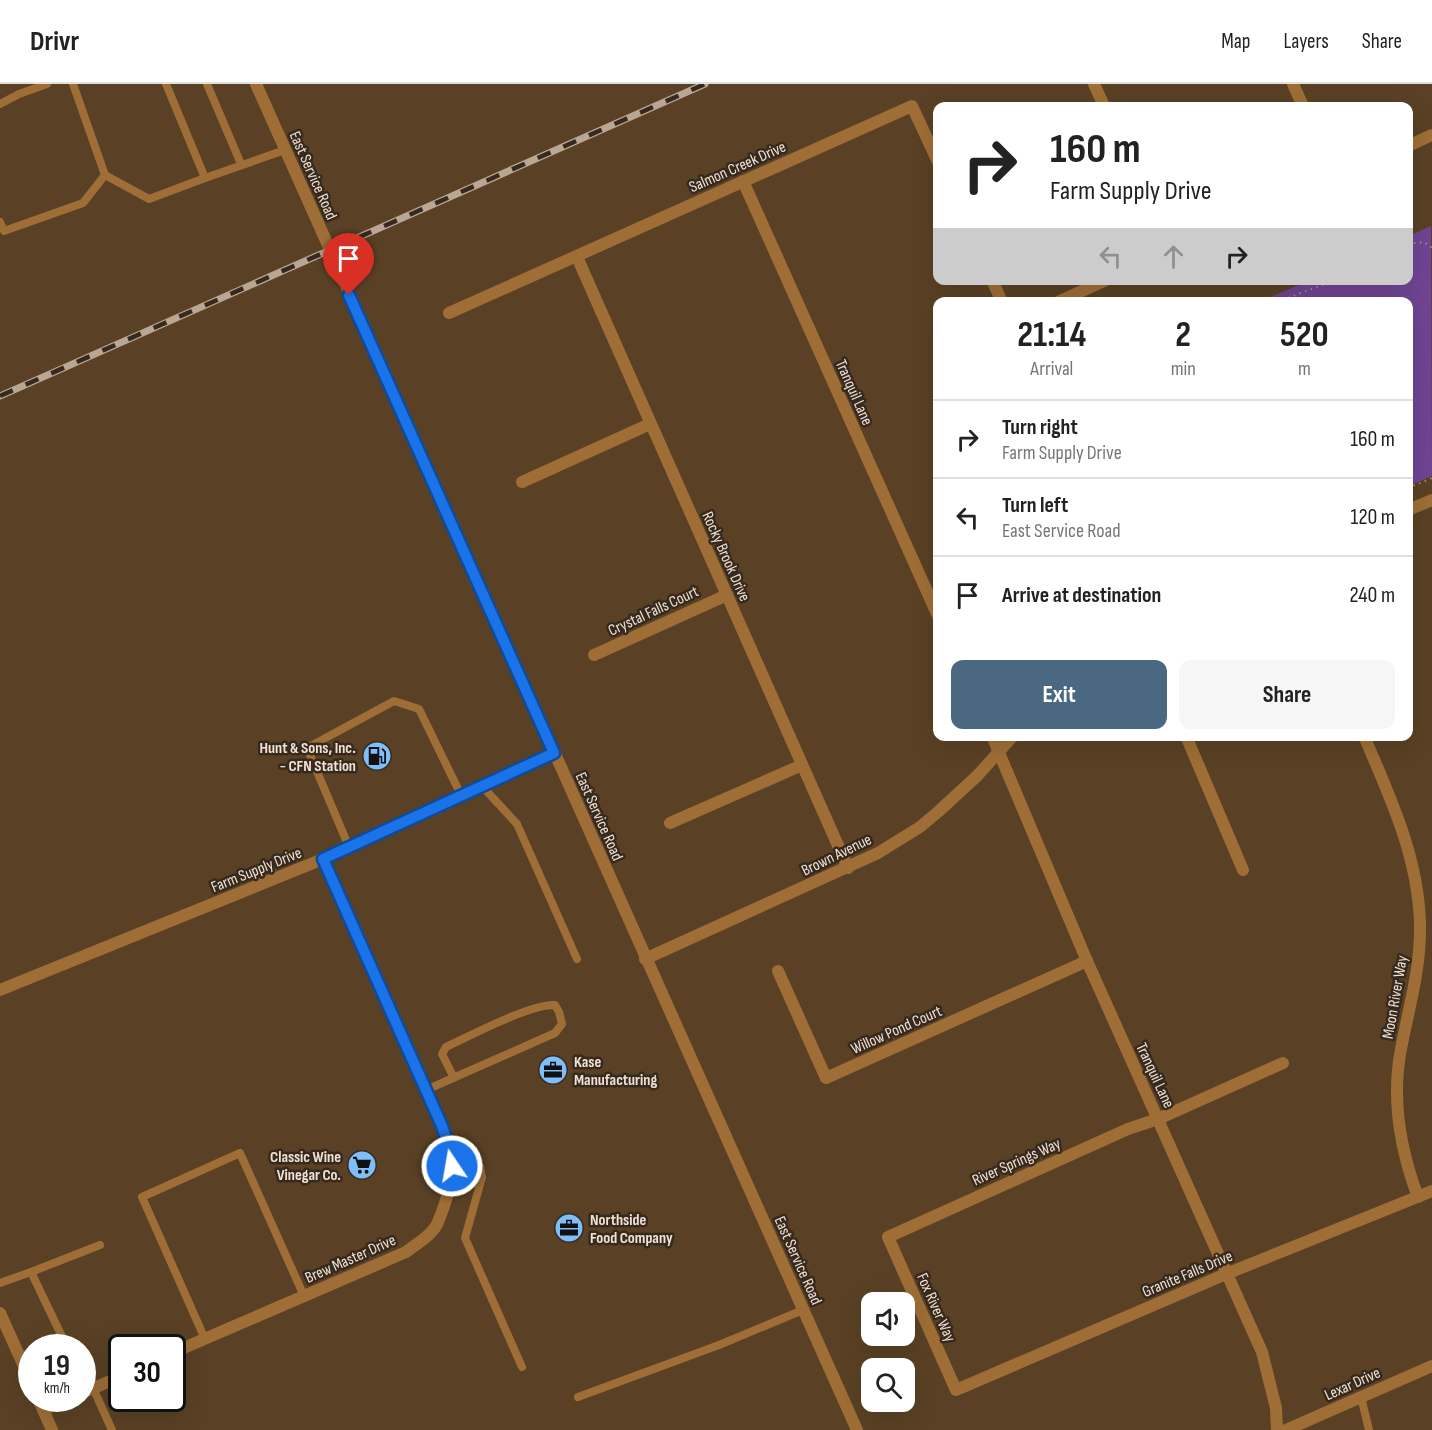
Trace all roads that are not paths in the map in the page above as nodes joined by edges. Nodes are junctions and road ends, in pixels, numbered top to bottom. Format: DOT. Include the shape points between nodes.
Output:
graph roads {
  1 [pos="47,84"];
  2 [pos="73,84"];
  3 [pos="166,84"];
  4 [pos="207,84"];
  5 [pos="256,84"];
  6 [pos="1094,84"];
  7 [pos="1293,84"];
  8 [pos="1102,102"];
  9 [pos="1301,102"];
  10 [pos="0,104"];
  11 [pos="1432,135"];
  12 [pos="1413,144"];
  13 [pos="285,150"];
  14 [pos="933,151"];
  15 [pos="241,164"];
  16 [pos="105,175"];
  17 [pos="205,178"];
  18 [pos="743,181"];
  19 [pos="0,222"];
  20 [pos="577,257"];
  21 [pos="1095,285"];
  22 [pos="1069,297"];
  23 [pos="449,313"];
  24 [pos="650,424"];
  25 [pos="522,482"];
  26 [pos="1432,500"];
  27 [pos="1413,508"];
  28 [pos="727,595"];
  29 [pos="933,605"];
  30 [pos="594,655"];
  31 [pos="994,741"];
  32 [pos="1009,741"];
  33 [pos="1188,741"];
  34 [pos="1366,741"];
  35 [pos="999,752"];
  36 [pos="554,753"];
  37 [pos="802,765"];
  38 [pos="482,786"];
  39 [pos="461,795"];
  40 [pos="670,823"];
  41 [pos="349,847"];
  42 [pos="323,859"];
  43 [pos="848,868"];
  44 [pos="1243,870"];
  45 [pos="577,959"];
  46 [pos="645,959"];
  47 [pos="1087,961"];
  48 [pos="778,971"];
  49 [pos="0,990"];
  50 [pos="1283,1063"];
  51 [pos="454,1078"];
  52 [pos="426,1090"];
  53 [pos="1158,1119"];
  54 [pos="451,1157"];
  55 [pos="1432,1191"];
  56 [pos="1418,1197"];
  57 [pos="888,1237"];
  58 [pos="100,1245"];
  59 [pos="31,1272"];
  60 [pos="1226,1274"];
  61 [pos="0,1283"];
  62 [pos="304,1296"];
  63 [pos="803,1310"];
  64 [pos="0,1313"];
  65 [pos="61,1334"];
  66 [pos="205,1339"];
  67 [pos="186,1347"];
  68 [pos="18,1353"];
  69 [pos="522,1367"];
  70 [pos="1431,1369"];
  71 [pos="956,1390"];
  72 [pos="578,1397"];
  73 [pos="1361,1397"];
  74 [pos="96,1404"];
  75 [pos="44,1412"];
  76 [pos="52,1430"];
  77 [pos="112,1430"];
  78 [pos="857,1430"];
  79 [pos="1277,1430"];
  80 [pos="1286,1430"];
  81 [pos="1369,1430"];
  1 -- 10 [label="lane"];
  2 -- 16 [label="lane"];
  3 -- 17 [label="lane"];
  4 -- 15 [label="lane"];
  5 -- 13 [label="street, East Service Road"];
  6 -- 8 [label="street"];
  7 -- 9 [label="street"];
  11 -- 12 [label="street"];
  13 -- 15 [label="lane"];
  13 -- 36 [label="street, East Service Road"];
  14 -- 18 [label="street, Salmon Creek Drive" via="912,106"];
  15 -- 17 [label="lane"];
  16 -- 17 [label="lane" via="149,199"];
  16 -- 19 [label="lane" via="83,203 4,231"];
  18 -- 20 [label="street, Salmon Creek Drive"];
  18 -- 29 [label="street, Tranquil Lane"];
  20 -- 23 [label="street, Salmon Creek Drive"];
  20 -- 24 [label="street, Rocky Brook Drive"];
  21 -- 22 [label="street"];
  24 -- 25 [label="street"];
  24 -- 28 [label="street, Rocky Brook Drive"];
  26 -- 27 [label="street"];
  28 -- 30 [label="street, Crystal Falls Court"];
  28 -- 37 [label="street, Rocky Brook Drive"];
  31 -- 35 [label="street, Tranquil Lane"];
  32 -- 35 [label="street, Brown Avenue"];
  33 -- 44 [label="street"];
  34 -- 56 [label="street, Moon River Way" via="1404,834 1417,889 1419,956 1401,1049 1397,1103 1406,1166"];
  35 -- 43 [label="street, Brown Avenue" via="920,827"];
  35 -- 47 [label="street, Tranquil Lane"];
  36 -- 38 [label="street, Farm Supply Drive"];
  36 -- 46 [label="street, East Service Road"];
  37 -- 40 [label="street"];
  37 -- 43 [label="street, Rocky Brook Drive"];
  38 -- 39 [label="street, Farm Supply Drive"];
  38 -- 45 [label="lane" via="517,824"];
  39 -- 41 [label="street, Farm Supply Drive"];
  39 -- 41 [label="lane" via="419,709 394,701 307,748"];
  41 -- 42 [label="street, Farm Supply Drive"];
  42 -- 49 [label="street, Farm Supply Drive"];
  42 -- 52 [label="street, Brew Master Drive"];
  43 -- 46 [label="street, Brown Avenue"];
  46 -- 63 [label="street, East Service Road"];
  47 -- 48 [label="street, Willow Pond Court" via="826,1078"];
  47 -- 53 [label="street, Tranquil Lane"];
  50 -- 53 [label="street, River Springs Way"];
  51 -- 51 [label="lane" via="555,1033 561,1024 555,1005 531,1009 446,1047 442,1054"];
  51 -- 52 [label="lane"];
  52 -- 54 [label="street, Brew Master Drive"];
  53 -- 57 [label="street, River Springs Way"];
  53 -- 60 [label="street, Tranquil Lane"];
  54 -- 62 [label="street, Brew Master Drive" via="451,1181 438,1222 419,1242 406,1252"];
  54 -- 69 [label="lane" via="471,1156 480,1166 482,1177 465,1238"];
  55 -- 56 [label="street, Granite Falls Drive"];
  56 -- 60 [label="street, Granite Falls Drive"];
  57 -- 71 [label="street, Fox River Way"];
  58 -- 59 [label="lane"];
  59 -- 61 [label="lane"];
  59 -- 65 [label="lane"];
  60 -- 71 [label="street, Granite Falls Drive"];
  60 -- 79 [label="street, Tranquil Lane" via="1266,1363"];
  62 -- 66 [label="street, Brew Master Drive"];
  62 -- 66 [label="lane" via="240,1153 142,1197"];
  63 -- 72 [label="lane"];
  63 -- 78 [label="street, East Service Road"];
  64 -- 68 [label="street"];
  66 -- 67 [label="street, Brew Master Drive"];
  70 -- 73 [label="street, Lexar Drive"];
  73 -- 80 [label="street, Lexar Drive"];
  73 -- 81 [label="lane"];
  74 -- 77 [label="lane"];
  75 -- 76 [label="street"];
}
